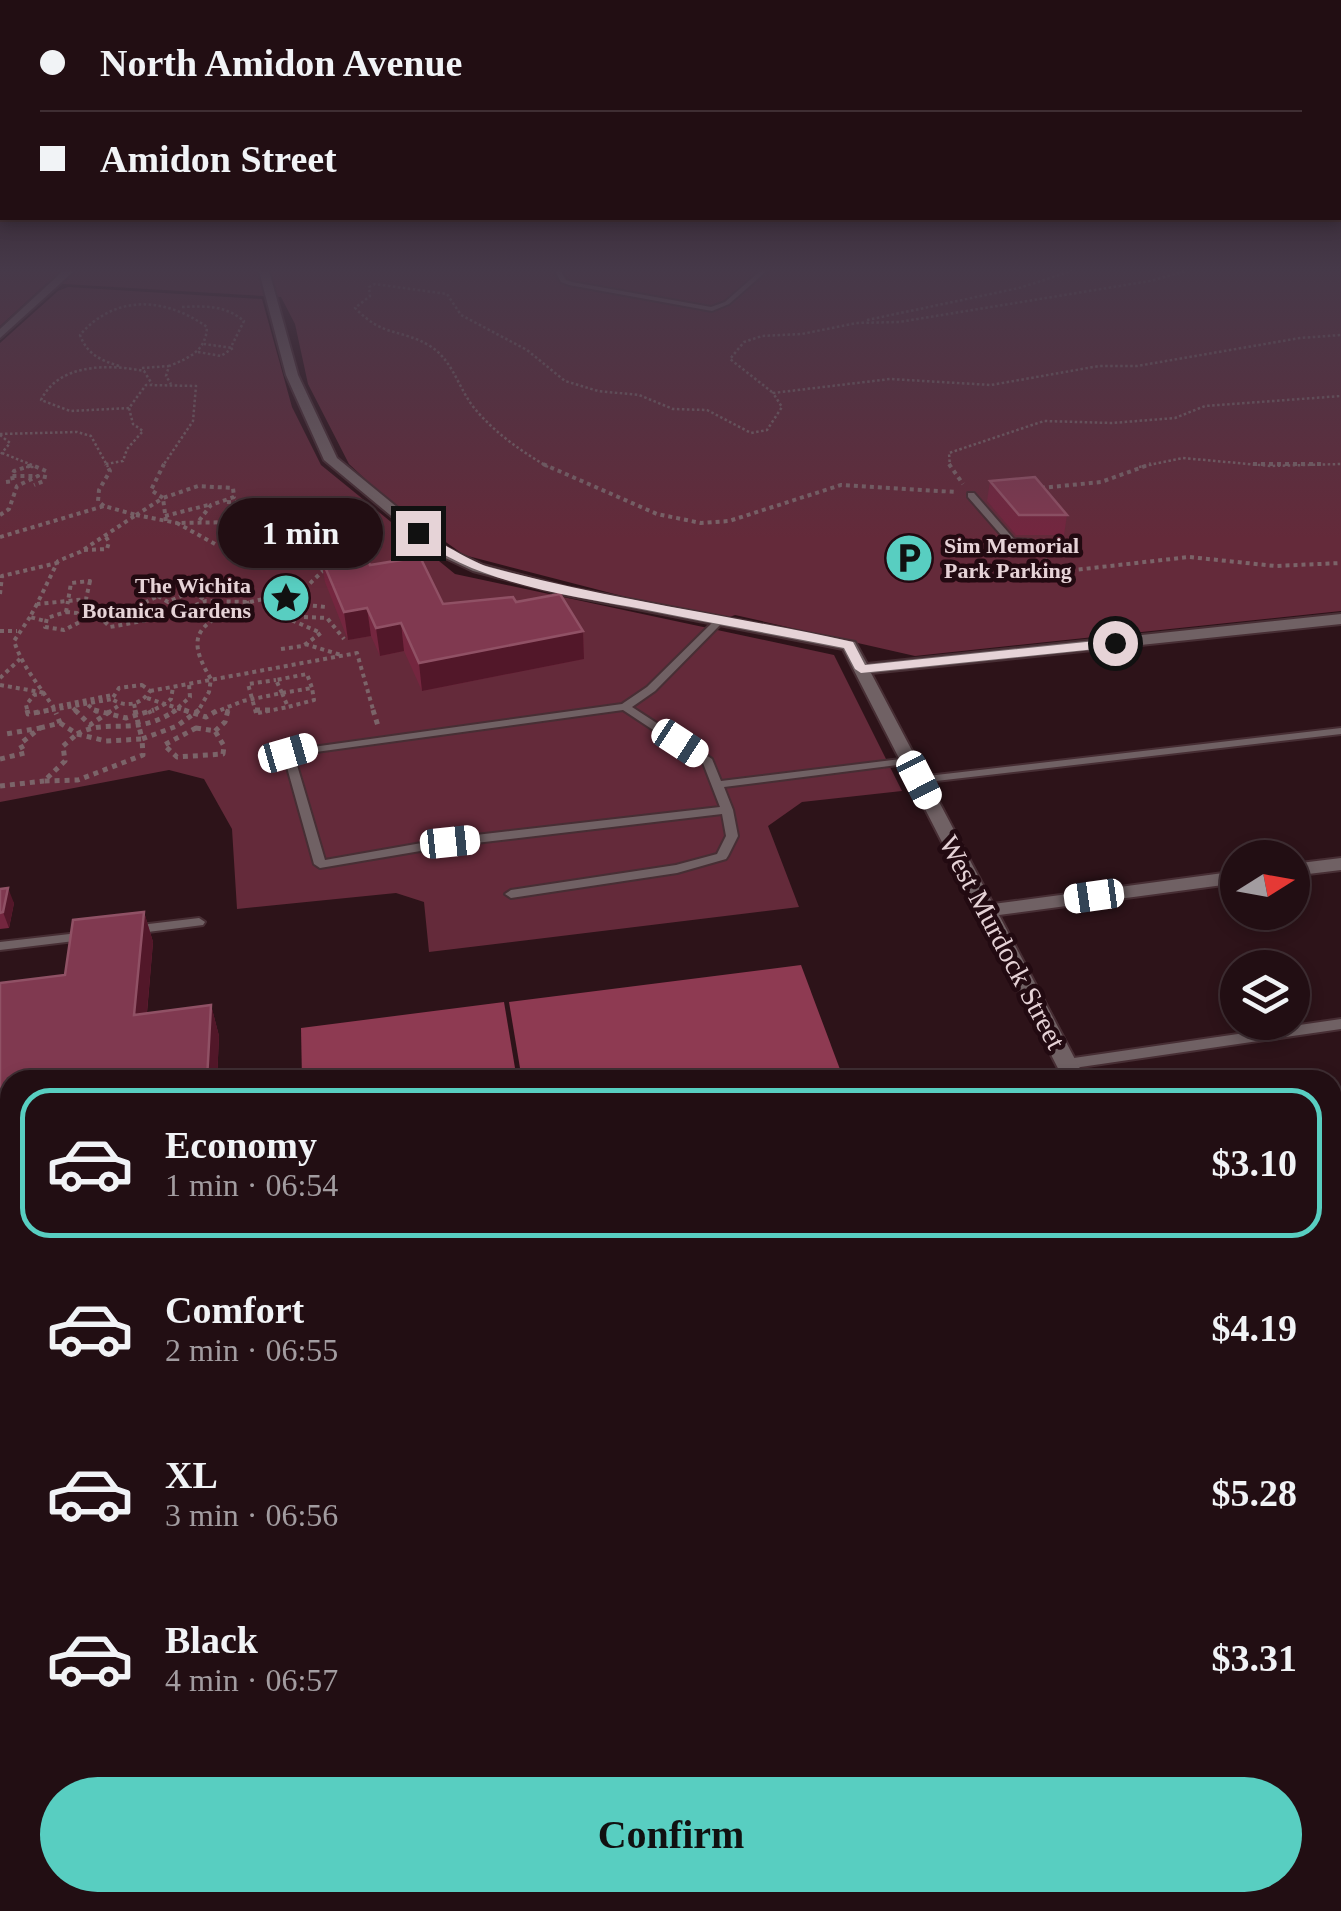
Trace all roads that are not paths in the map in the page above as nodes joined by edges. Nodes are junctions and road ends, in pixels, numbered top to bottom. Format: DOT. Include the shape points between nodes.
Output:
graph roads {
  1 [pos="288,360"];
  2 [pos="971,495"];
  3 [pos="1028,542"];
  4 [pos="1341,620"];
  5 [pos="719,621"];
  6 [pos="861,669"];
  7 [pos="625,707"];
  8 [pos="1341,731"];
  9 [pos="908,761"];
  10 [pos="919,780"];
  11 [pos="717,785"];
  12 [pos="727,810"];
  13 [pos="1341,864"];
  14 [pos="1310,868"];
  15 [pos="1220,879"];
  16 [pos="511,894"];
  17 [pos="986,910"];
  18 [pos="198,922"];
  19 [pos="0,946"];
  20 [pos="1341,1024"];
  21 [pos="1070,1070"];
  22 [pos="1082,1070"];
  1 -- 5 [label="street" via="331,460 442,552 565,591"];
  2 -- 3 [label="lane" via="1012,542"];
  4 -- 6 [label="street"];
  5 -- 6 [label="street, West Murdock Street" via="849,645"];
  5 -- 7 [label="lane"];
  6 -- 9 [label="street, West Murdock Street"];
  7 -- 11 [label="lane" via="708,761"];
  7 -- 12 [label="lane" via="288,753 320,864"];
  8 -- 10 [label="lane"];
  9 -- 10 [label="street, West Murdock Street"];
  9 -- 11 [label="lane"];
  10 -- 17 [label="street, West Murdock Street"];
  11 -- 12 [label="lane"];
  12 -- 16 [label="lane" via="732,836 722,856 678,870"];
  13 -- 14 [label="street"];
  15 -- 17 [label="street"];
  17 -- 21 [label="street, West Murdock Street"];
  18 -- 19 [label="lane"];
  20 -- 22 [label="lane"];
}
